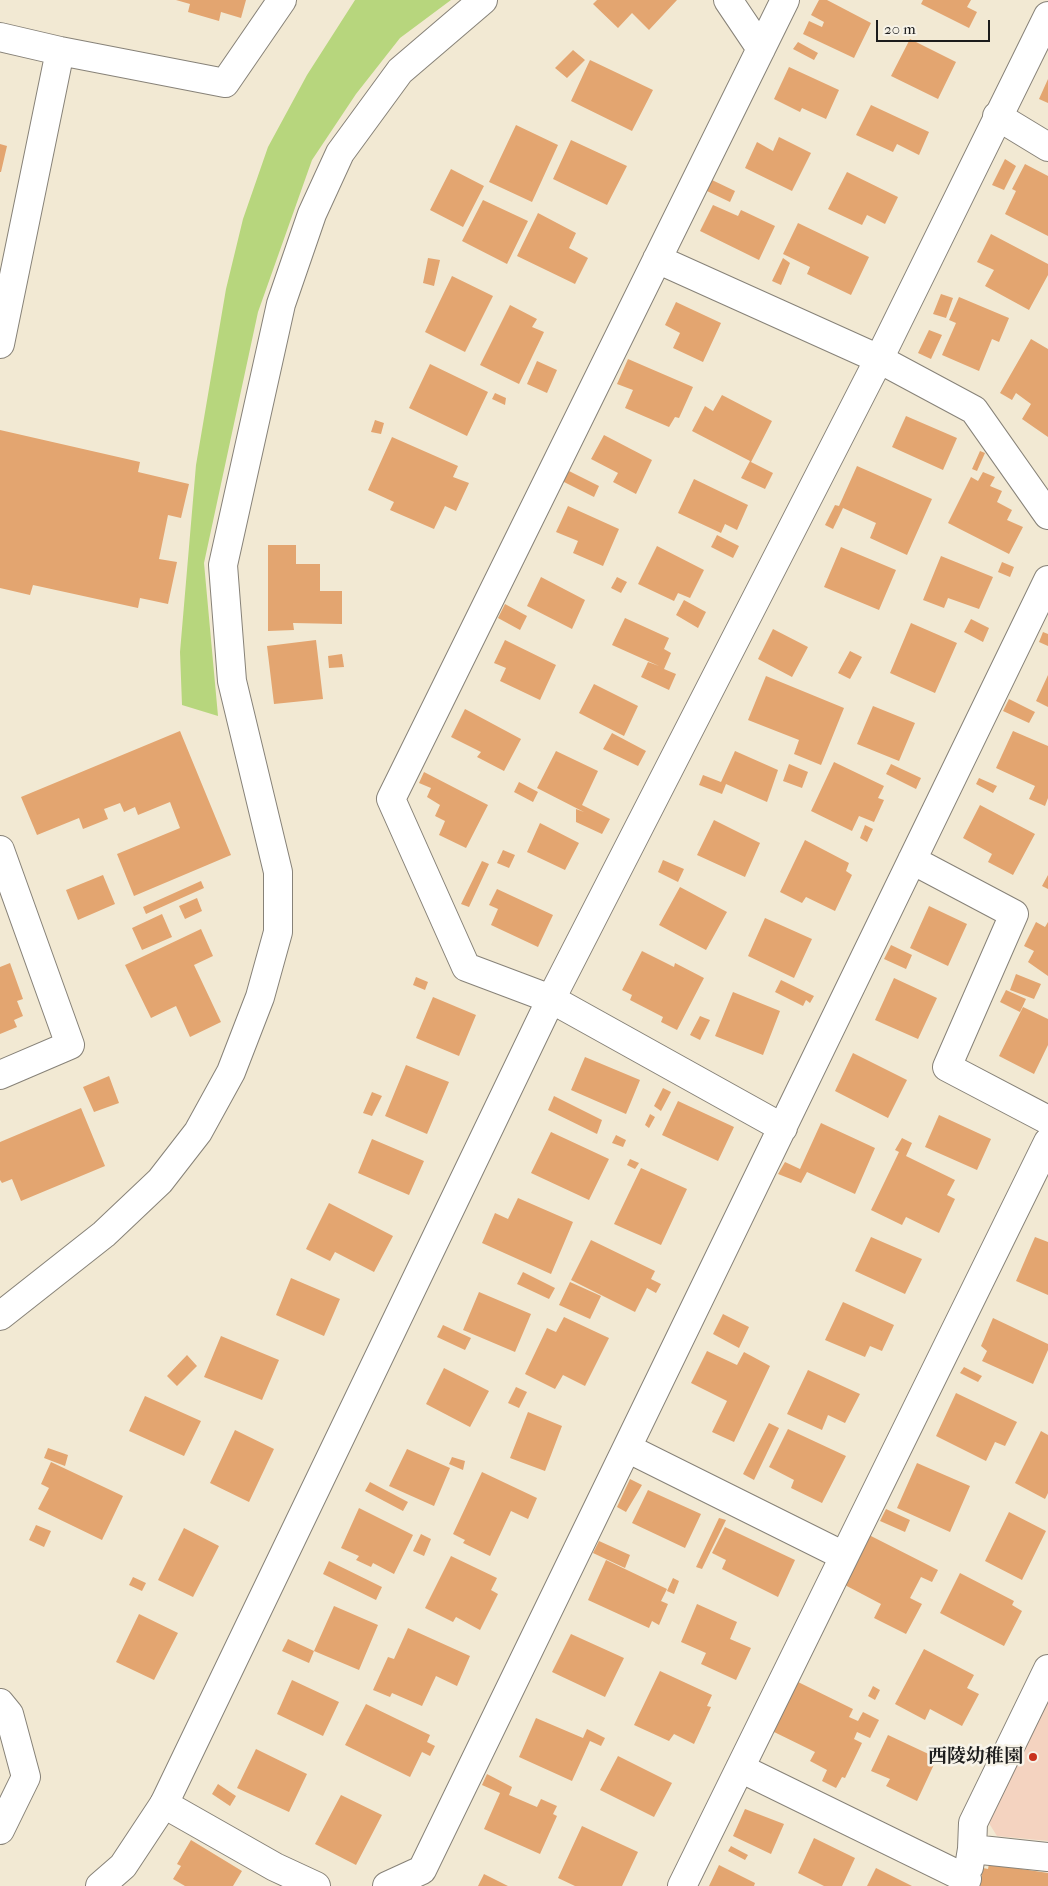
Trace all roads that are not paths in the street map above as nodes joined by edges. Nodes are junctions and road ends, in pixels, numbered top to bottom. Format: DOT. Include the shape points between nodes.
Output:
graph roads {
  1 [pos="282,0"];
  2 [pos="483,0"];
  3 [pos="728,0"];
  4 [pos="785,0"];
  5 [pos="1048,16"];
  6 [pos="0,37"];
  7 [pos="760,49"];
  8 [pos="60,51"];
  9 [pos="997,116"];
  10 [pos="1048,147"];
  11 [pos="656,259"];
  12 [pos="0,344"];
  13 [pos="879,359"];
  14 [pos="1048,515"];
  15 [pos="1048,580"];
  16 [pos="0,850"];
  17 [pos="912,860"];
  18 [pos="551,999"];
  19 [pos="0,1075"];
  20 [pos="1048,1120"];
  21 [pos="783,1128"];
  22 [pos="1048,1142"];
  23 [pos="0,1316"];
  24 [pos="627,1448"];
  25 [pos="844,1556"];
  26 [pos="1048,1669"];
  27 [pos="0,1702"];
  28 [pos="740,1768"];
  29 [pos="164,1804"];
  30 [pos="0,1830"];
  31 [pos="972,1849"];
  32 [pos="1048,1857"];
  33 [pos="271,1877"];
  34 [pos="426,1878"];
  35 [pos="966,1883"];
  36 [pos="100,1886"];
  37 [pos="316,1886"];
  38 [pos="387,1886"];
  39 [pos="682,1886"];
  1 -- 8 [label="street" via="225,83"];
  2 -- 23 [label="street" via="400,71 340,153 312,214 282,304 223,565 232,680 278,872 278,932 260,997 231,1072 198,1132 160,1181 104,1234"];
  3 -- 7 [label="street"];
  4 -- 7 [label="street"];
  5 -- 9 [label="street"];
  6 -- 8 [label="street"];
  7 -- 11 [label="street"];
  8 -- 12 [label="street"];
  9 -- 10 [label="street"];
  9 -- 13 [label="street"];
  11 -- 13 [label="street"];
  11 -- 18 [label="street" via="391,799 466,967"];
  13 -- 14 [label="street" via="974,410"];
  13 -- 18 [label="street"];
  15 -- 17 [label="street"];
  16 -- 19 [label="street" via="70,1045"];
  17 -- 20 [label="street" via="1014,914 947,1067"];
  17 -- 21 [label="street"];
  18 -- 21 [label="street"];
  18 -- 29 [label="street"];
  21 -- 24 [label="street"];
  22 -- 25 [label="street"];
  24 -- 25 [label="street"];
  24 -- 34 [label="street"];
  25 -- 28 [label="street"];
  26 -- 31 [label="street" via="973,1823"];
  27 -- 30 [label="street" via="9,1714 26,1777"];
  28 -- 35 [label="street"];
  28 -- 39 [label="street"];
  29 -- 33 [label="street"];
  29 -- 36 [label="street" via="123,1866"];
  31 -- 32 [label="street"];
  31 -- 35 [label="street"];
  33 -- 37 [label="street"];
  34 -- 38 [label="street"];
}
